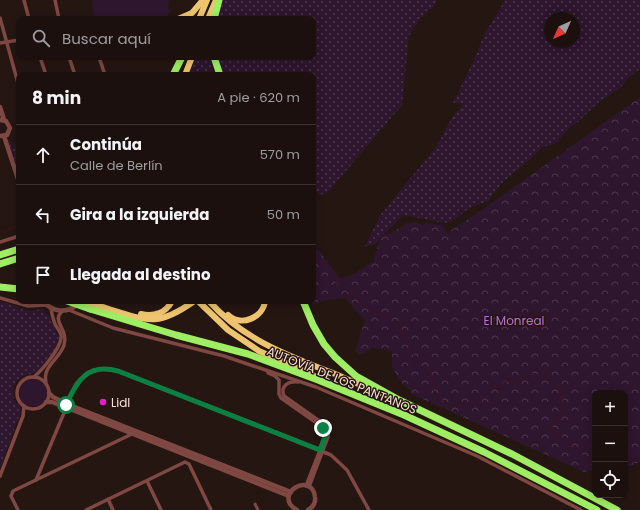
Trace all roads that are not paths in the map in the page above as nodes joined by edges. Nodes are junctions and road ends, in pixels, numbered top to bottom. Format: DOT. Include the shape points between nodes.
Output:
graph roads {
  1 [pos="24,0"];
  2 [pos="55,0"];
  3 [pos="203,0"];
  4 [pos="207,0"];
  5 [pos="216,0"];
  6 [pos="219,0"];
  7 [pos="28,16"];
  8 [pos="58,16"];
  9 [pos="185,16"];
  10 [pos="200,16"];
  11 [pos="209,16"];
  12 [pos="215,16"];
  13 [pos="0,18"];
  14 [pos="16,40"];
  15 [pos="6,42"];
  16 [pos="0,43"];
  17 [pos="41,60"];
  18 [pos="70,60"];
  19 [pos="100,60"];
  20 [pos="182,60"];
  21 [pos="191,60"];
  22 [pos="215,60"];
  23 [pos="45,72"];
  24 [pos="74,72"];
  25 [pos="104,72"];
  26 [pos="176,72"];
  27 [pos="186,72"];
  28 [pos="219,72"];
  29 [pos="16,77"];
  30 [pos="0,107"];
  31 [pos="2,118"];
  32 [pos="2,136"];
  33 [pos="16,174"];
  34 [pos="16,237"];
  35 [pos="0,242"];
  36 [pos="16,250"];
  37 [pos="0,255"];
  38 [pos="16,259"];
  39 [pos="0,264"];
  40 [pos="0,287"];
  41 [pos="16,289"];
  42 [pos="0,298"];
  43 [pos="16,303"];
  44 [pos="21,304"];
  45 [pos="39,304"];
  46 [pos="46,304"];
  47 [pos="76,304"];
  48 [pos="77,304"];
  49 [pos="92,304"];
  50 [pos="108,304"];
  51 [pos="170,304"];
  52 [pos="190,304"];
  53 [pos="201,304"];
  54 [pos="212,304"];
  55 [pos="214,304"];
  56 [pos="264,304"];
  57 [pos="304,304"];
  58 [pos="52,309"];
  59 [pos="69,310"];
  60 [pos="62,311"];
  61 [pos="245,363"];
  62 [pos="34,377"];
  63 [pos="46,383"];
  64 [pos="316,387"];
  65 [pos="49,393"];
  66 [pos="399,400"];
  67 [pos="46,402"];
  68 [pos="24,406"];
  69 [pos="66,406"];
  70 [pos="32,409"];
  71 [pos="404,415"];
  72 [pos="23,416"];
  73 [pos="132,434"];
  74 [pos="321,451"];
  75 [pos="184,455"];
  76 [pos="192,458"];
  77 [pos="185,462"];
  78 [pos="0,476"];
  79 [pos="36,480"];
  80 [pos="147,481"];
  81 [pos="308,486"];
  82 [pos="290,494"];
  83 [pos="108,499"];
  84 [pos="255,504"];
  85 [pos="18,510"];
  86 [pos="86,510"];
  87 [pos="114,510"];
  88 [pos="161,510"];
  89 [pos="211,510"];
  90 [pos="258,510"];
  91 [pos="297,510"];
  92 [pos="309,510"];
  93 [pos="369,510"];
  94 [pos="581,510"];
  95 [pos="596,510"];
  96 [pos="617,510"];
  1 -- 7 [label="street"];
  2 -- 8 [label="street"];
  3 -- 9 [label="main road" via="192,13"];
  4 -- 10 [label="main road"];
  5 -- 11 [label="main road"];
  6 -- 12 [label="highway"];
  13 -- 15 [label="street"];
  14 -- 15 [label="street"];
  15 -- 16 [label="street"];
  15 -- 29 [label="street"];
  17 -- 23 [label="street"];
  18 -- 24 [label="street"];
  19 -- 25 [label="street"];
  20 -- 26 [label="highway"];
  21 -- 27 [label="main road"];
  22 -- 28 [label="highway"];
  30 -- 31 [label="street"];
  31 -- 32 [label="street" via="8,122 10,128 9,133"];
  32 -- 33 [label="street"];
  34 -- 35 [label="street"];
  36 -- 37 [label="highway"];
  38 -- 39 [label="highway"];
  40 -- 41 [label="highway"];
  42 -- 43 [label="street"];
  44 -- 45 [label="street"];
  46 -- 58 [label="street"];
  47 -- 59 [label="street"];
  48 -- 71 [label="highway, AUTOVÍA DE LOS PANTANOS, bridge" via="255,357"];
  49 -- 52 [label="main road" via="149,320 165,318"];
  50 -- 51 [label="main road" via="146,315 162,312"];
  53 -- 71 [label="main road" via="228,330 259,351"];
  54 -- 66 [label="main road" via="232,323 274,349"];
  55 -- 56 [label="main road" via="239,321 255,317"];
  57 -- 66 [label="highway, AUTOVÍA DE LOS PANTANOS" via="318,335 335,357 356,376"];
  58 -- 60 [label="street"];
  58 -- 62 [label="street" via="54,322 62,340 43,369"];
  59 -- 60 [label="street"];
  59 -- 61 [label="street" via="113,328"];
  60 -- 63 [label="street" via="58,314 58,321 65,332 65,344 46,370"];
  61 -- 64 [label="street"];
  61 -- 74 [label="street" via="277,377 281,398 323,428 326,434"];
  62 -- 63 [label="street"];
  62 -- 68 [label="street" via="24,379 18,387 18,398"];
  63 -- 65 [label="street"];
  64 -- 74 [label="street" via="293,381 284,385 282,393 286,399 327,428 328,435"];
  64 -- 94 [label="street" via="477,456"];
  65 -- 67 [label="street"];
  65 -- 69 [label="street"];
  66 -- 96 [label="highway, AUTOVÍA DE LOS PANTANOS" via="512,454"];
  67 -- 69 [label="street"];
  67 -- 70 [label="street"];
  68 -- 70 [label="street"];
  68 -- 72 [label="street"];
  69 -- 73 [label="street"];
  69 -- 74 [label="street" via="76,384 85,375 98,369 112,369"];
  69 -- 79 [label="street"];
  69 -- 82 [label="street"];
  70 -- 72 [label="street"];
  71 -- 95 [label="highway, AUTOVÍA DE LOS PANTANOS" via="484,452"];
  72 -- 78 [label="street"];
  73 -- 75 [label="street"];
  73 -- 79 [label="street"];
  74 -- 81 [label="street"];
  74 -- 93 [label="street" via="336,459 348,470"];
  75 -- 76 [label="street"];
  75 -- 77 [label="street"];
  76 -- 77 [label="street"];
  76 -- 82 [label="street"];
  77 -- 80 [label="street"];
  77 -- 89 [label="street"];
  79 -- 85 [label="street" via="13,491 11,496"];
  80 -- 83 [label="street"];
  80 -- 88 [label="street"];
  81 -- 82 [label="street" via="299,485"];
  81 -- 92 [label="street" via="315,496 314,504"];
  82 -- 91 [label="street" via="290,502"];
  83 -- 86 [label="street"];
  83 -- 87 [label="street"];
  84 -- 90 [label="street"];
}
